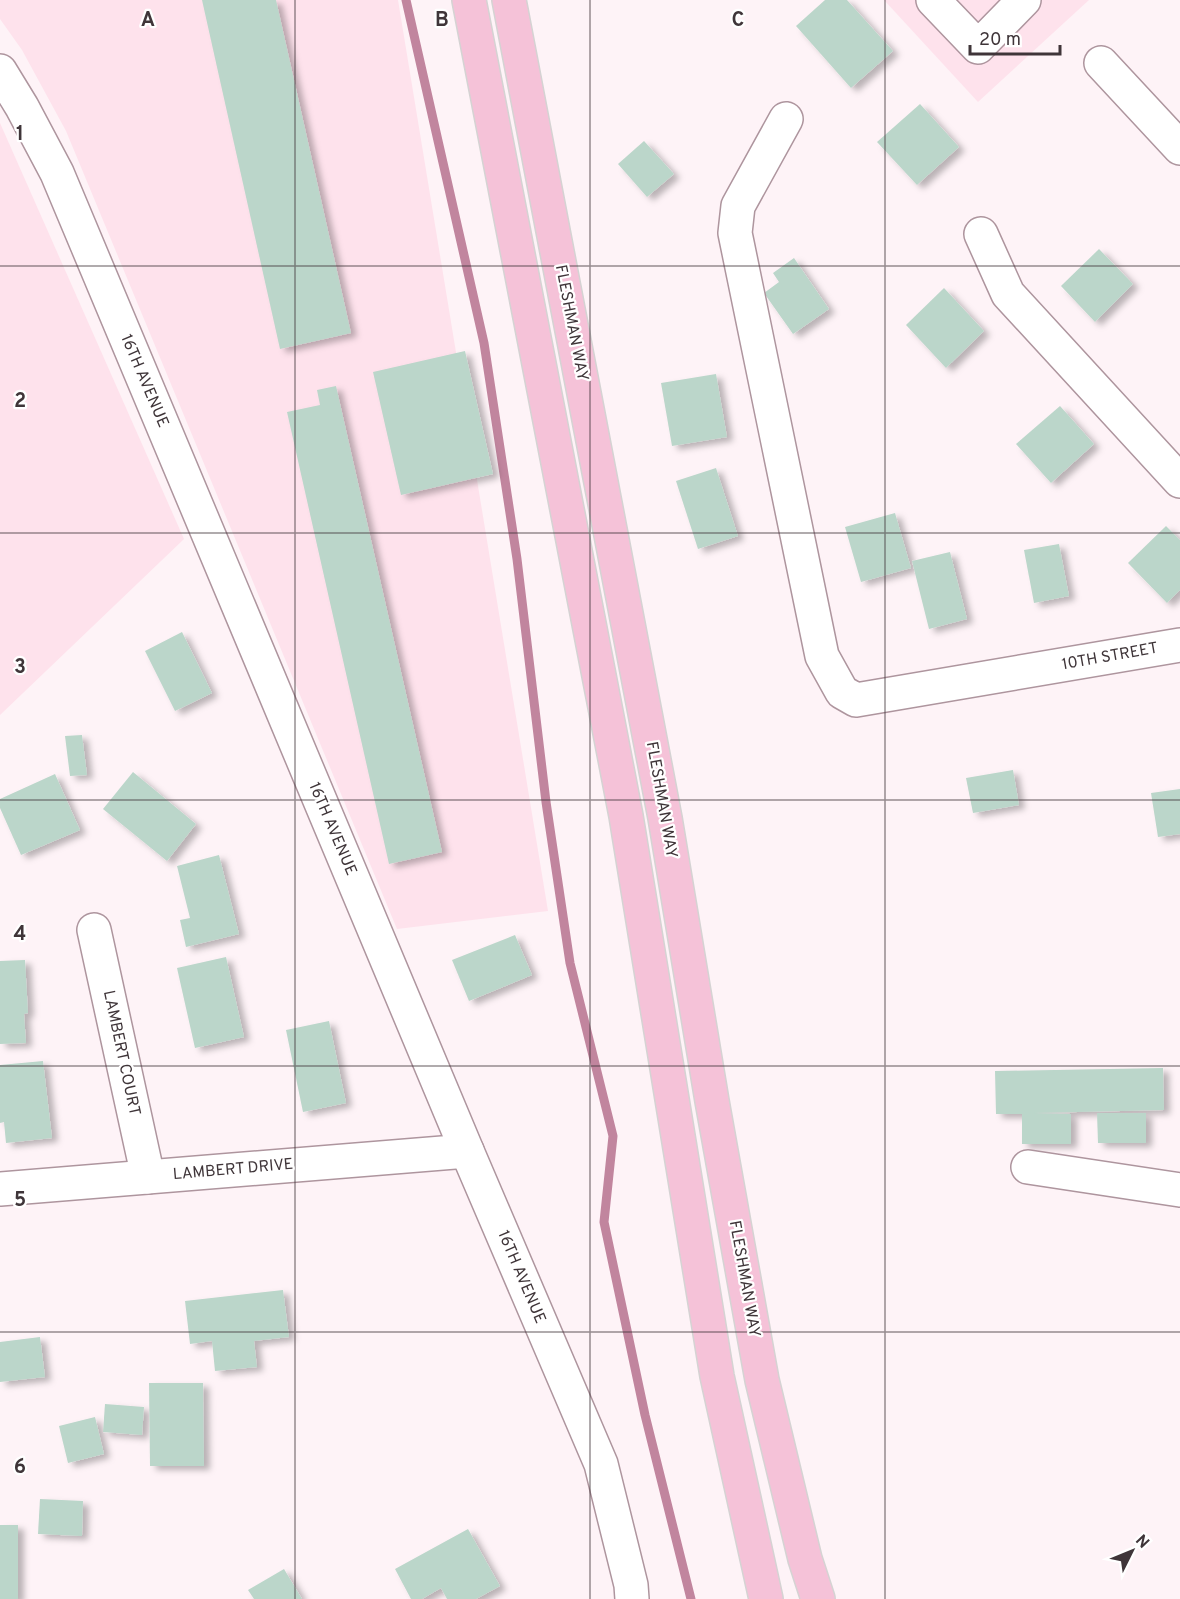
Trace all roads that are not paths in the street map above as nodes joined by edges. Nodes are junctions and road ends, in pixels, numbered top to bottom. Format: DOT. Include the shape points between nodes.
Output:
graph roads {
  1 [pos="470,0"];
  2 [pos="509,0"];
  3 [pos="933,0"];
  4 [pos="1024,0"];
  5 [pos="1101,63"];
  6 [pos="0,71"];
  7 [pos="786,119"];
  8 [pos="1180,148"];
  9 [pos="981,234"];
  10 [pos="1180,481"];
  11 [pos="1180,645"];
  12 [pos="94,930"];
  13 [pos="467,1151"];
  14 [pos="1028,1167"];
  15 [pos="148,1177"];
  16 [pos="0,1189"];
  17 [pos="1180,1190"];
  18 [pos="632,1599"];
  19 [pos="766,1599"];
  20 [pos="818,1599"];
  1 -- 19 [label="main road" via="626,816 717,1376"];
  2 -- 20 [label="main road, FLESHMAN WAY" via="665,818 762,1380"];
  3 -- 4 [label="street" via="978,47"];
  5 -- 8 [label="street"];
  6 -- 13 [label="street, 16TH AVENUE" via="57,173"];
  7 -- 11 [label="street, 10TH STREET" via="738,206 735,233 822,656 842,692 856,700"];
  9 -- 10 [label="street" via="1008,294"];
  12 -- 15 [label="street, LAMBERT COURT"];
  13 -- 15 [label="street, LAMBERT DRIVE"];
  13 -- 18 [label="street, 16TH AVENUE" via="601,1464"];
  14 -- 17 [label="street"];
  15 -- 16 [label="street, LAMBERT DRIVE"];
}
